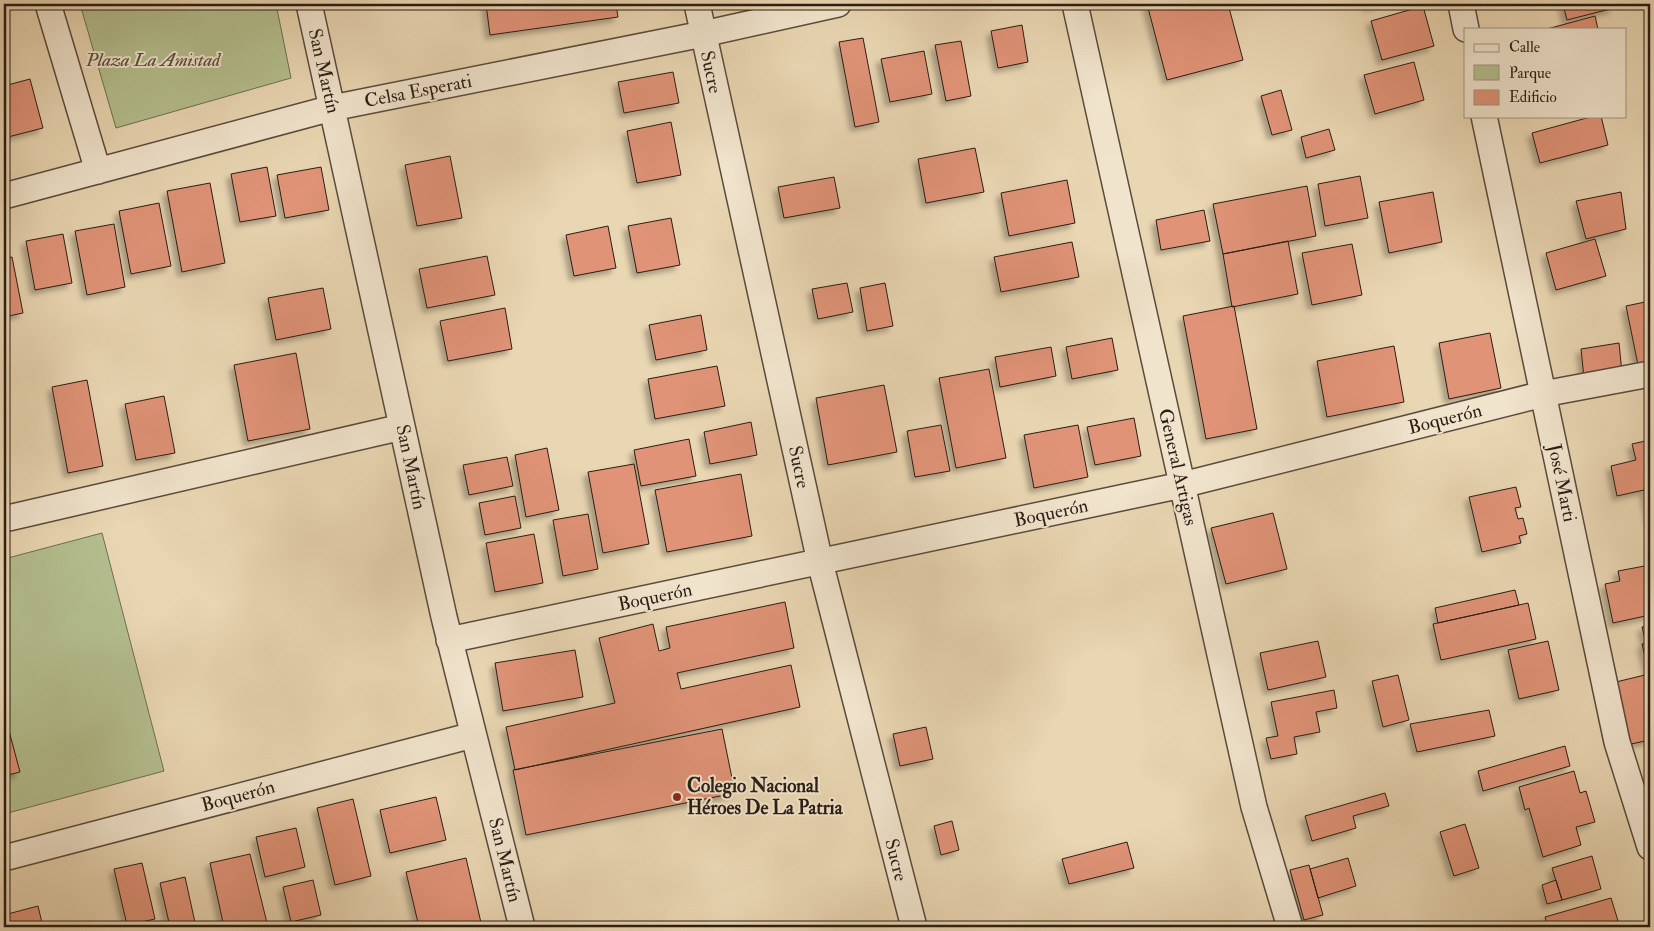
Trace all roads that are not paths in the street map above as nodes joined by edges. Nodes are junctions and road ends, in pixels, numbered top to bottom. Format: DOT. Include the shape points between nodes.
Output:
graph roads {
  1 [pos="48,4"];
  2 [pos="309,4"];
  3 [pos="697,4"];
  4 [pos="838,4"];
  5 [pos="1075,4"];
  6 [pos="1461,4"];
  7 [pos="1466,28"];
  8 [pos="703,34"];
  9 [pos="332,108"];
  10 [pos="1484,118"];
  11 [pos="98,171"];
  12 [pos="4,196"];
  13 [pos="1650,374"];
  14 [pos="1543,394"];
  15 [pos="402,427"];
  16 [pos="1182,485"];
  17 [pos="4,520"];
  18 [pos="820,562"];
  19 [pos="449,640"];
  20 [pos="473,735"];
  21 [pos="1650,847"];
  22 [pos="4,858"];
  23 [pos="522,927"];
  24 [pos="914,927"];
  25 [pos="1290,927"];
  1 -- 11 [label="street"];
  2 -- 9 [label="street, San Martín"];
  3 -- 8 [label="street, Sucre"];
  4 -- 8 [label="street, Celsa Esperati"];
  5 -- 16 [label="street, General Artigas"];
  6 -- 7 [label="street"];
  8 -- 9 [label="street, Celsa Esperati"];
  8 -- 18 [label="street, Sucre"];
  9 -- 11 [label="street, Celsa Esperati"];
  9 -- 15 [label="street, San Martín"];
  10 -- 14 [label="street, José Marti"];
  11 -- 12 [label="street, Celsa Esperati"];
  13 -- 14 [label="street, Boquerón"];
  14 -- 16 [label="street, Boquerón"];
  14 -- 21 [label="street, José Marti" via="1617,742"];
  15 -- 17 [label="street"];
  15 -- 19 [label="street, San Martín"];
  16 -- 18 [label="street, Boquerón"];
  16 -- 25 [label="street, General Artigas" via="1254,807"];
  18 -- 19 [label="street, Boquerón"];
  18 -- 24 [label="street, Sucre"];
  19 -- 20 [label="street, San Martín"];
  20 -- 22 [label="street, Boquerón"];
  20 -- 23 [label="street, San Martín"];
}
